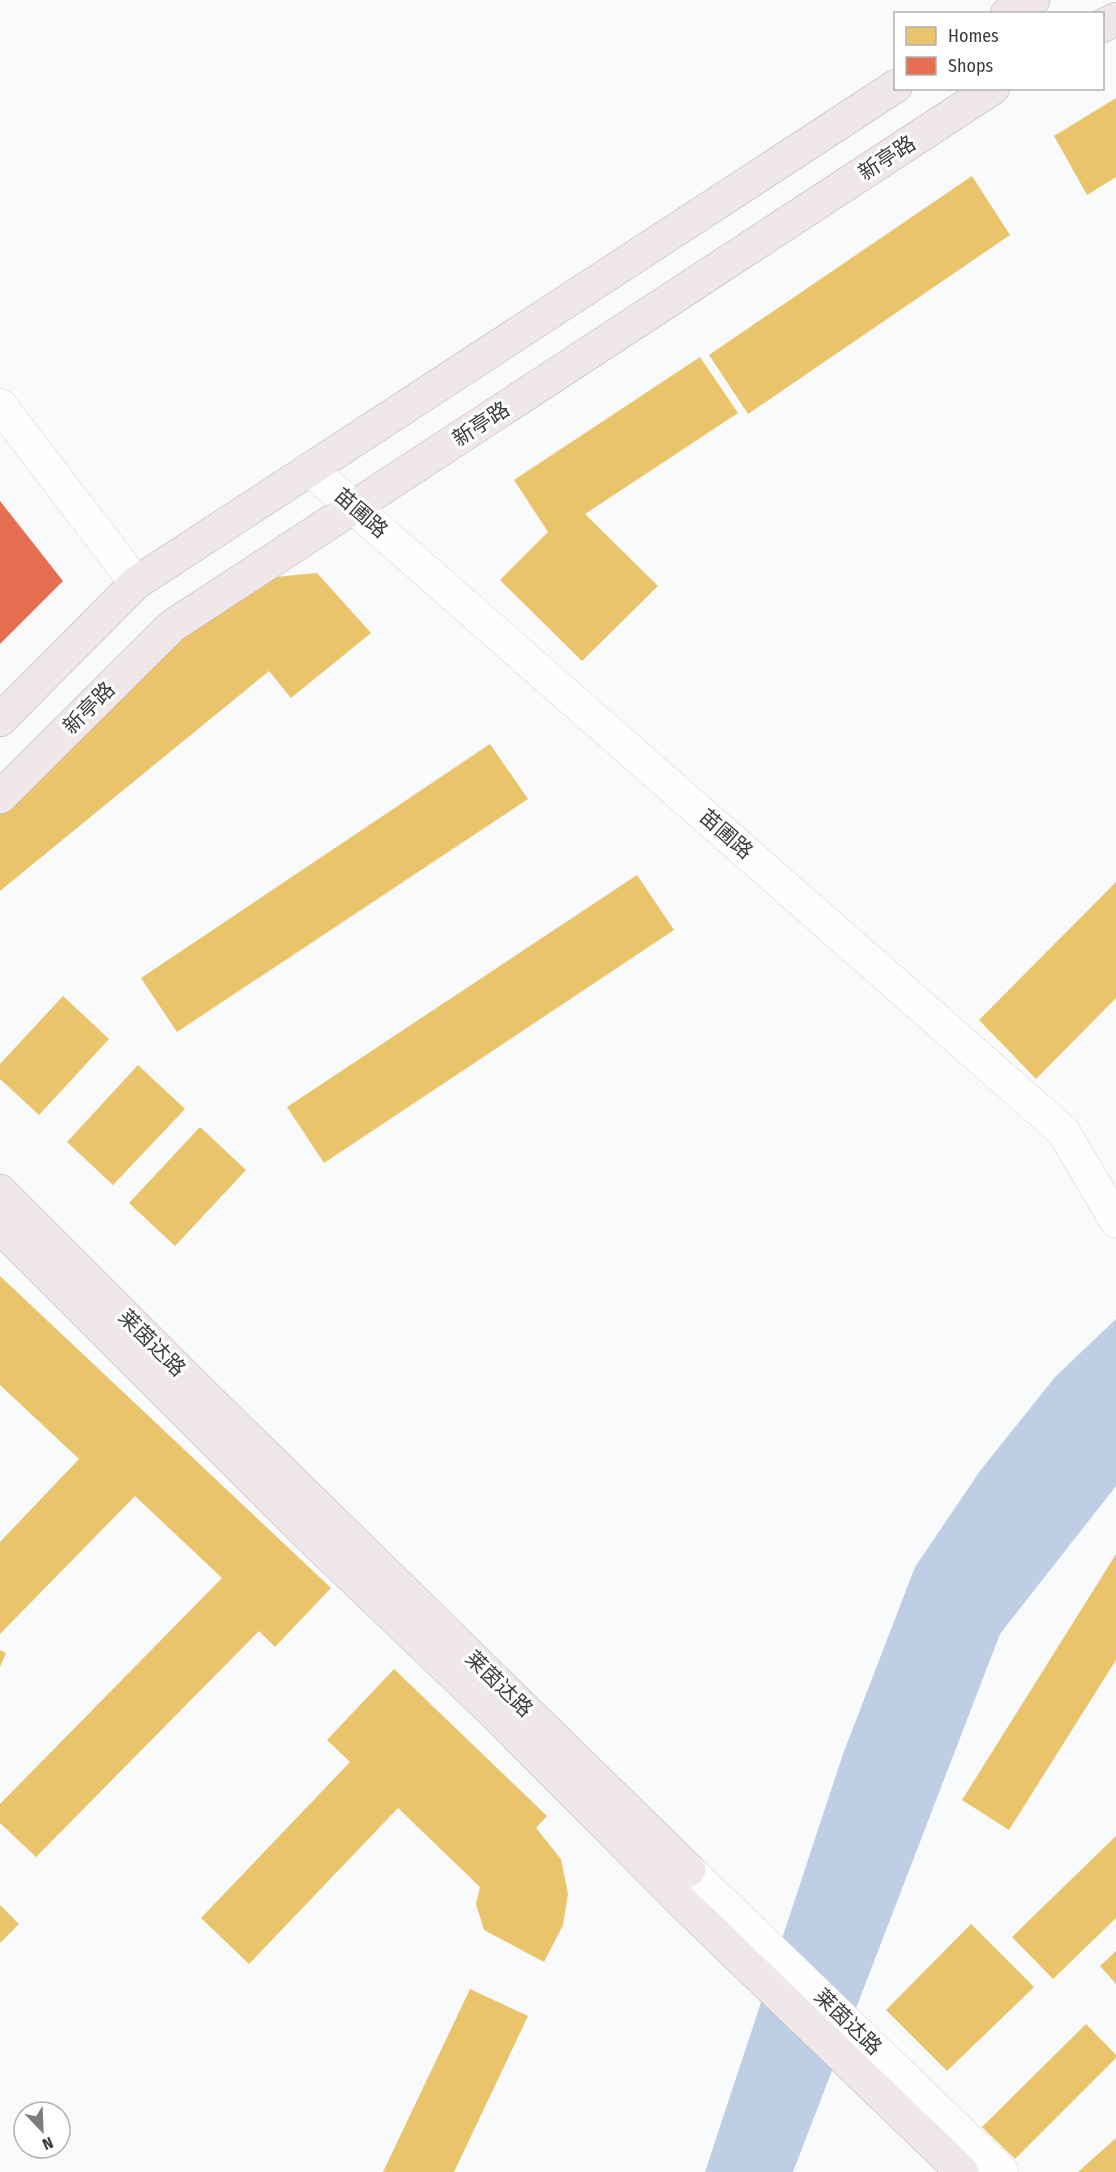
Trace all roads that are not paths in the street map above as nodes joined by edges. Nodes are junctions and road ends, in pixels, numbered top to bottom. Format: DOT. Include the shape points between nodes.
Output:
graph roads {
  1 [pos="1032,0"];
  2 [pos="1011,12"];
  3 [pos="894,87"];
  4 [pos="990,90"];
  5 [pos="0,405"];
  6 [pos="310,469"];
  7 [pos="354,507"];
  8 [pos="136,582"];
  9 [pos="0,720"];
  10 [pos="0,797"];
  11 [pos="0,1191"];
  12 [pos="1116,1221"];
  13 [pos="0,1227"];
  14 [pos="689,1870"];
  15 [pos="813,2008"];
  16 [pos="962,2172"];
  17 [pos="1002,2172"];
  1 -- 2 [label="main road"];
  3 -- 6 [label="main road"];
  4 -- 7 [label="main road, 新亭路"];
  5 -- 8 [label="street"];
  6 -- 7 [label="street, 苗圃路"];
  6 -- 8 [label="main road"];
  7 -- 10 [label="main road, 新亭路" via="172,626"];
  7 -- 12 [label="street, 苗圃路" via="1062,1131"];
  8 -- 9 [label="main road"];
  11 -- 14 [label="main road, 莱茵达路"];
  13 -- 15 [label="main road" via="686,1906"];
  14 -- 15 [label="street, 莱茵达路"];
  15 -- 16 [label="main road"];
  15 -- 17 [label="street, 莱茵达路"];
}
